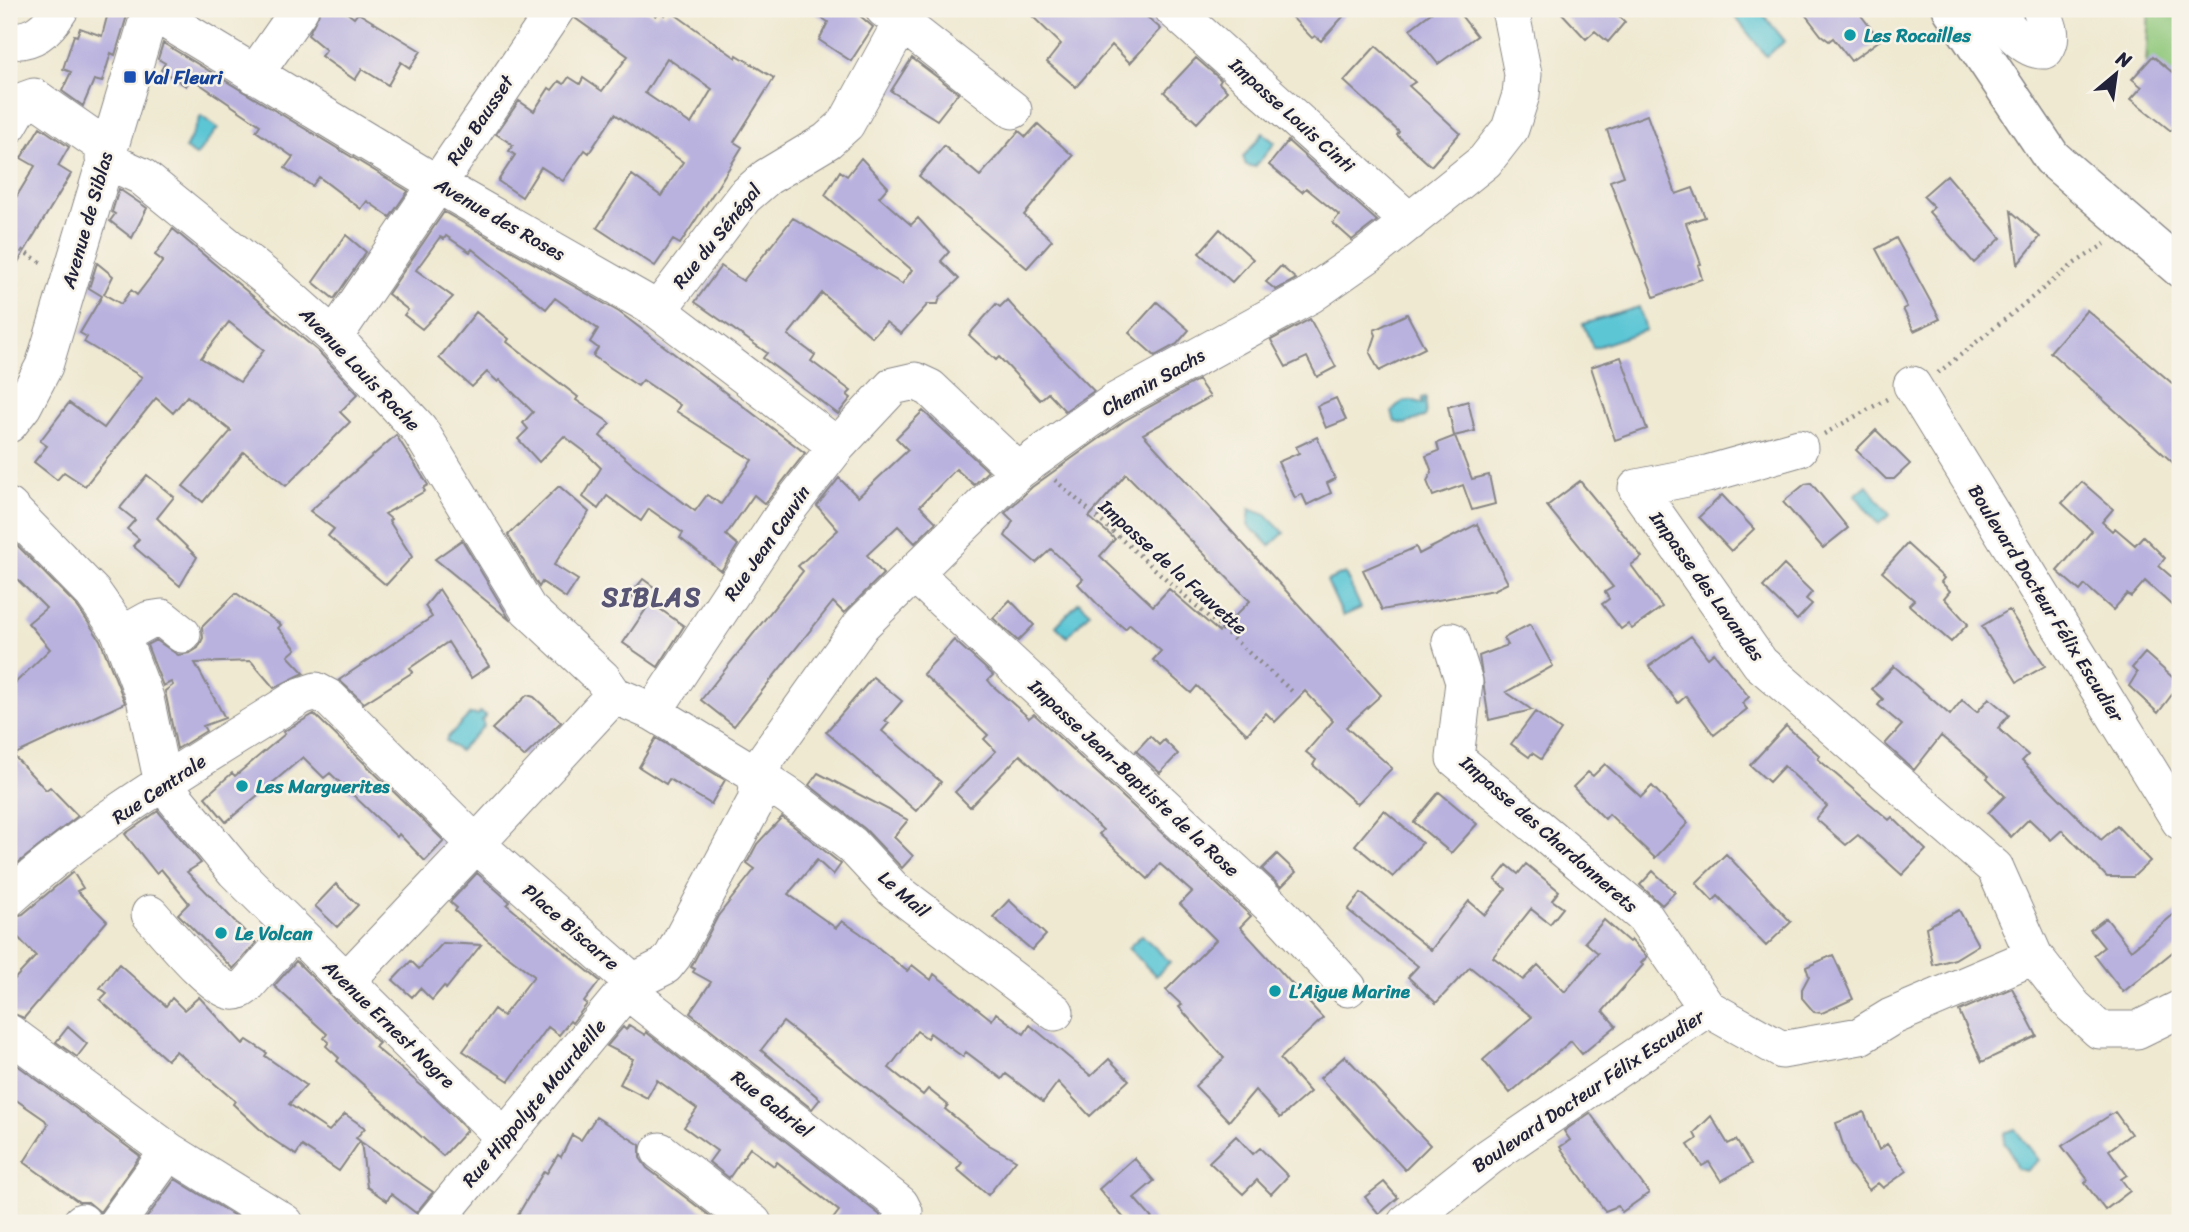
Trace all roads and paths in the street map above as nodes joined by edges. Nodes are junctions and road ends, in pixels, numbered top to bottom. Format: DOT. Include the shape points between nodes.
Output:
graph roads {
  1 [pos="60,9"];
  2 [pos="300,9"];
  3 [pos="556,9"];
  4 [pos="1173,9"];
  5 [pos="1510,9"];
  6 [pos="1952,9"];
  7 [pos="1994,9"];
  8 [pos="2041,9"];
  9 [pos="150,12"];
  10 [pos="898,13"];
  11 [pos="9,40"];
  12 [pos="254,75"];
  13 [pos="1013,110"];
  14 [pos="12,112"];
  15 [pos="106,153"];
  16 [pos="437,184"];
  17 [pos="2126,221"];
  18 [pos="1410,222"];
  19 [pos="9,243"];
  20 [pos="25,253"];
  21 [pos="2180,268"];
  22 [pos="658,310"];
  23 [pos="334,337"];
  24 [pos="1912,385"];
  25 [pos="9,424"];
  26 [pos="837,446"];
  27 [pos="1799,448"];
  28 [pos="1026,466"];
  29 [pos="9,507"];
  30 [pos="914,573"];
  31 [pos="182,634"];
  32 [pos="122,635"];
  33 [pos="1451,641"];
  34 [pos="316,691"];
  35 [pos="1294,693"];
  36 [pos="614,695"];
  37 [pos="653,712"];
  38 [pos="254,744"];
  39 [pos="755,774"];
  40 [pos="169,780"];
  41 [pos="2180,821"];
  42 [pos="476,844"];
  43 [pos="9,898"];
  44 [pos="150,914"];
  45 [pos="294,931"];
  46 [pos="2034,956"];
  47 [pos="345,982"];
  48 [pos="630,986"];
  49 [pos="1348,988"];
  50 [pos="1707,1008"];
  51 [pos="2180,1009"];
  52 [pos="1055,1012"];
  53 [pos="9,1033"];
  54 [pos="505,1138"];
  55 [pos="9,1139"];
  56 [pos="19,1146"];
  57 [pos="169,1151"];
  58 [pos="660,1151"];
  59 [pos="93,1223"];
  60 [pos="285,1223"];
  61 [pos="434,1223"];
  62 [pos="753,1223"];
  63 [pos="900,1223"];
  64 [pos="1406,1223"];
  1 -- 11 [label="street" via="41,33"];
  2 -- 12 [label="street"];
  3 -- 16 [label="street, Rue Bausset"];
  4 -- 18 [label="street, Impasse Louis Cinti"];
  5 -- 18 [label="street, Chemin Sachs" via="1523,74 1510,129 1485,161"];
  6 -- 17 [label="main road" via="2052,158"];
  7 -- 8 [label="street" via="2021,41 2037,51 2049,44 2050,29"];
  9 -- 12 [label="street, Avenue des Roses"];
  9 -- 15 [label="street, Avenue de Siblas"];
  10 -- 13 [label="street"];
  10 -- 22 [label="street, Rue du Sénégal" via="846,124 744,197"];
  12 -- 16 [label="street, Avenue des Roses"];
  14 -- 15 [label="street, Avenue Louis Roche" via="26,97 34,97"];
  15 -- 23 [label="street, Avenue Louis Roche" via="141,176"];
  15 -- 25 [label="street, Avenue de Siblas" via="44,366"];
  16 -- 22 [label="street, Avenue des Roses"];
  16 -- 23 [label="street, Rue Bausset"];
  17 -- 21 [label="main road"];
  17 -- 24 [label="path" via="2106,243 2075,263 1946,370"];
  18 -- 28 [label="street, Chemin Sachs" via="1310,295 1113,403"];
  19 -- 20 [label="path"];
  22 -- 26 [label="street, Avenue des Roses"];
  23 -- 36 [label="street, Avenue Louis Roche" via="424,436 528,609 602,678"];
  24 -- 27 [label="path"];
  24 -- 41 [label="street, Boulevard Docteur Félix Escudier"];
  26 -- 28 [label="street, Rue Jean Cauvin" via="894,386 915,382 930,388"];
  26 -- 37 [label="street, Rue Jean Cauvin" via="783,515"];
  27 -- 46 [label="street, Impasse des Lavandes" via="1637,488 1760,663 1995,868"];
  28 -- 30 [label="street, Chemin Sachs"];
  28 -- 35 [label="path, Impasse de la Fauvette"];
  29 -- 32 [label="street" via="93,593"];
  30 -- 39 [label="street, Chemin Sachs" via="853,635"];
  30 -- 49 [label="street, Impasse Jean-Baptiste de la Rose" via="1281,915"];
  31 -- 32 [label="street" via="162,618 143,622"];
  32 -- 40 [label="street"];
  33 -- 50 [label="street, Impasse des Chardonnerets" via="1464,682 1455,758 1644,916"];
  34 -- 40 [label="street, Rue Centrale"];
  34 -- 42 [label="street, Place Biscarre" via="329,698"];
  36 -- 37 [label="street"];
  36 -- 42 [label="street"];
  37 -- 39 [label="street"];
  38 -- 40 [label="street" via="199,781"];
  39 -- 48 [label="street, Place Biscarre" via="756,801 673,956 665,966"];
  39 -- 52 [label="street, Le Mail" via="852,845 892,889"];
  40 -- 43 [label="street, Rue Centrale"];
  40 -- 45 [label="street, Avenue Ernest Nogre" via="222,857"];
  42 -- 47 [label="street"];
  42 -- 48 [label="street, Place Biscarre"];
  44 -- 45 [label="street" via="212,979 231,991 247,985"];
  45 -- 47 [label="street, Avenue Ernest Nogre"];
  46 -- 50 [label="street, Boulevard Docteur Félix Escudier" via="1892,1017 1860,1036 1782,1050"];
  46 -- 51 [label="street" via="2073,1006 2099,1030 2137,1030"];
  47 -- 54 [label="street, Avenue Ernest Nogre"];
  48 -- 54 [label="street, Rue Hippolyte Mourdeille"];
  48 -- 63 [label="street, Rue Gabriel" via="900,1204 904,1212"];
  50 -- 64 [label="street, Boulevard Docteur Félix Escudier" via="1489,1157"];
  53 -- 57 [label="street"];
  54 -- 61 [label="street, Rue Hippolyte Mourdeille"];
  55 -- 56 [label="path"];
  57 -- 59 [label="street"];
  57 -- 60 [label="street"];
  58 -- 62 [label="street"];
}
